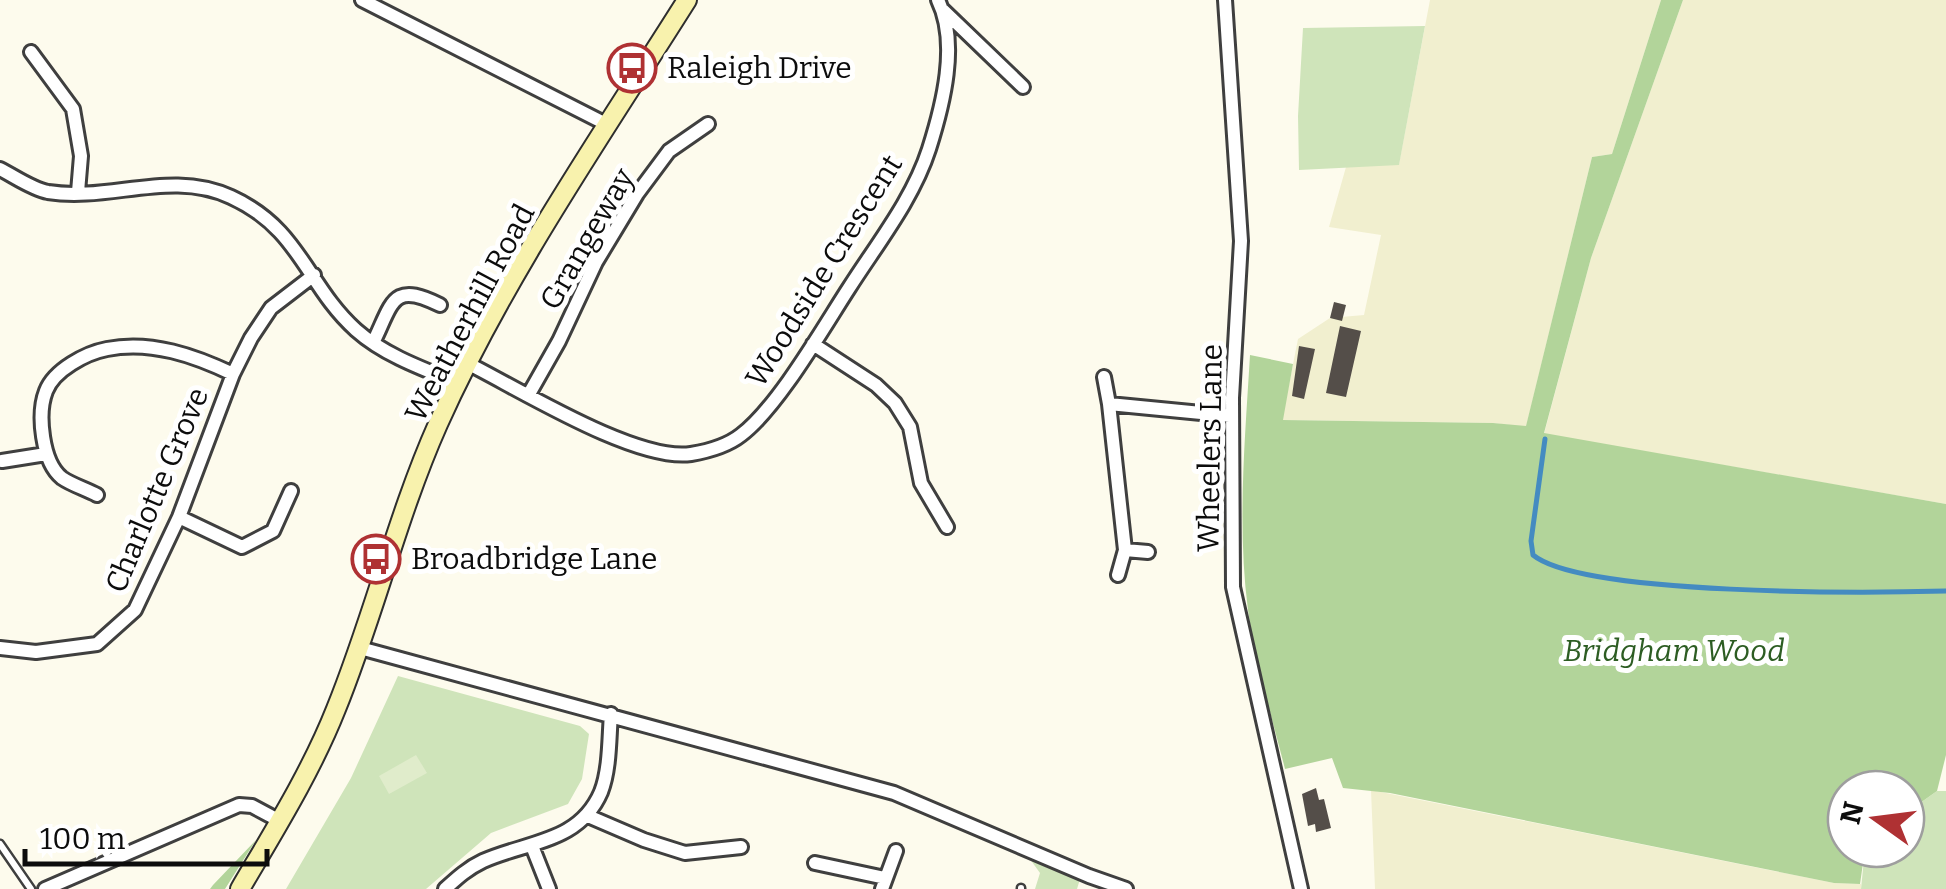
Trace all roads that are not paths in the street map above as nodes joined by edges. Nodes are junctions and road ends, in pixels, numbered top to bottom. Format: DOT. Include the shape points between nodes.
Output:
graph roads {
  1 [pos="362,0"];
  2 [pos="687,0"];
  3 [pos="1225,0"];
  4 [pos="941,5"];
  5 [pos="30,52"];
  6 [pos="1023,87"];
  7 [pos="708,124"];
  8 [pos="608,125"];
  9 [pos="0,169"];
  10 [pos="78,192"];
  11 [pos="314,275"];
  12 [pos="440,305"];
  13 [pos="373,343"];
  14 [pos="813,344"];
  15 [pos="467,363"];
  16 [pos="233,374"];
  17 [pos="1104,377"];
  18 [pos="458,382"];
  19 [pos="529,394"];
  20 [pos="1109,404"];
  21 [pos="1232,416"];
  22 [pos="46,454"];
  23 [pos="2,461"];
  24 [pos="291,490"];
  25 [pos="96,495"];
  26 [pos="179,517"];
  27 [pos="947,527"];
  28 [pos="1126,550"];
  29 [pos="1148,552"];
  30 [pos="1118,575"];
  31 [pos="0,648"];
  32 [pos="360,648"];
  33 [pos="611,714"];
  34 [pos="588,816"];
  35 [pos="280,821"];
  36 [pos="0,844"];
  37 [pos="532,846"];
  38 [pos="741,847"];
  39 [pos="896,851"];
  40 [pos="815,863"];
  41 [pos="884,883"];
  42 [pos="1088,883"];
  43 [pos="31,889"];
  44 [pos="45,889"];
  45 [pos="240,889"];
  46 [pos="445,889"];
  47 [pos="549,889"];
  48 [pos="1126,889"];
  49 [pos="1301,889"];
  1 -- 8 [label="street"];
  2 -- 8 [label="street, Weatherhill Road"];
  3 -- 21 [label="street, Wheelers Lane" via="1242,240"];
  4 -- 6 [label="street, Woodside Crescent"];
  4 -- 14 [label="street, Woodside Crescent" via="949,50 928,152 904,202"];
  5 -- 10 [label="street" via="73,108 81,156"];
  7 -- 19 [label="street, Grangeway" via="670,151 636,194"];
  8 -- 15 [label="street, Weatherhill Road"];
  9 -- 10 [label="street" via="46,192"];
  10 -- 11 [label="street" via="173,184 227,195 278,228"];
  11 -- 13 [label="street"];
  11 -- 16 [label="street, Charlotte Grove" via="270,308"];
  12 -- 13 [label="street" via="414,292 403,294"];
  13 -- 18 [label="street"];
  14 -- 19 [label="street, Woodside Crescent" via="740,436 686,454 616,438"];
  14 -- 27 [label="street" via="896,403 910,428 921,483"];
  15 -- 18 [label="street, Weatherhill Road"];
  15 -- 19 [label="street, Woodside Crescent"];
  16 -- 22 [label="street" via="192,354 146,348 108,349 71,364 46,390"];
  16 -- 26 [label="street, Charlotte Grove"];
  17 -- 20 [label="street"];
  18 -- 32 [label="street, Weatherhill Road"];
  20 -- 21 [label="street"];
  20 -- 28 [label="street"];
  21 -- 49 [label="street, Wheelers Lane" via="1234,601"];
  22 -- 23 [label="street"];
  22 -- 25 [label="street" via="61,477"];
  24 -- 26 [label="street" via="273,531 242,547"];
  26 -- 31 [label="street, Charlotte Grove" via="135,610 97,644 36,652"];
  28 -- 29 [label="street"];
  28 -- 30 [label="street"];
  32 -- 33 [label="street"];
  32 -- 35 [label="street, Weatherhill Road" via="314,760"];
  33 -- 34 [label="street" via="602,788"];
  33 -- 42 [label="street" via="894,793"];
  34 -- 37 [label="street"];
  34 -- 38 [label="street" via="685,853"];
  35 -- 44 [label="street" via="238,805"];
  35 -- 45 [label="street, Weatherhill Road"];
  36 -- 43 [label="lane"];
  37 -- 46 [label="street" via="483,861"];
  37 -- 47 [label="street"];
  39 -- 41 [label="street"];
  40 -- 41 [label="street"];
  42 -- 48 [label="street"];
}
